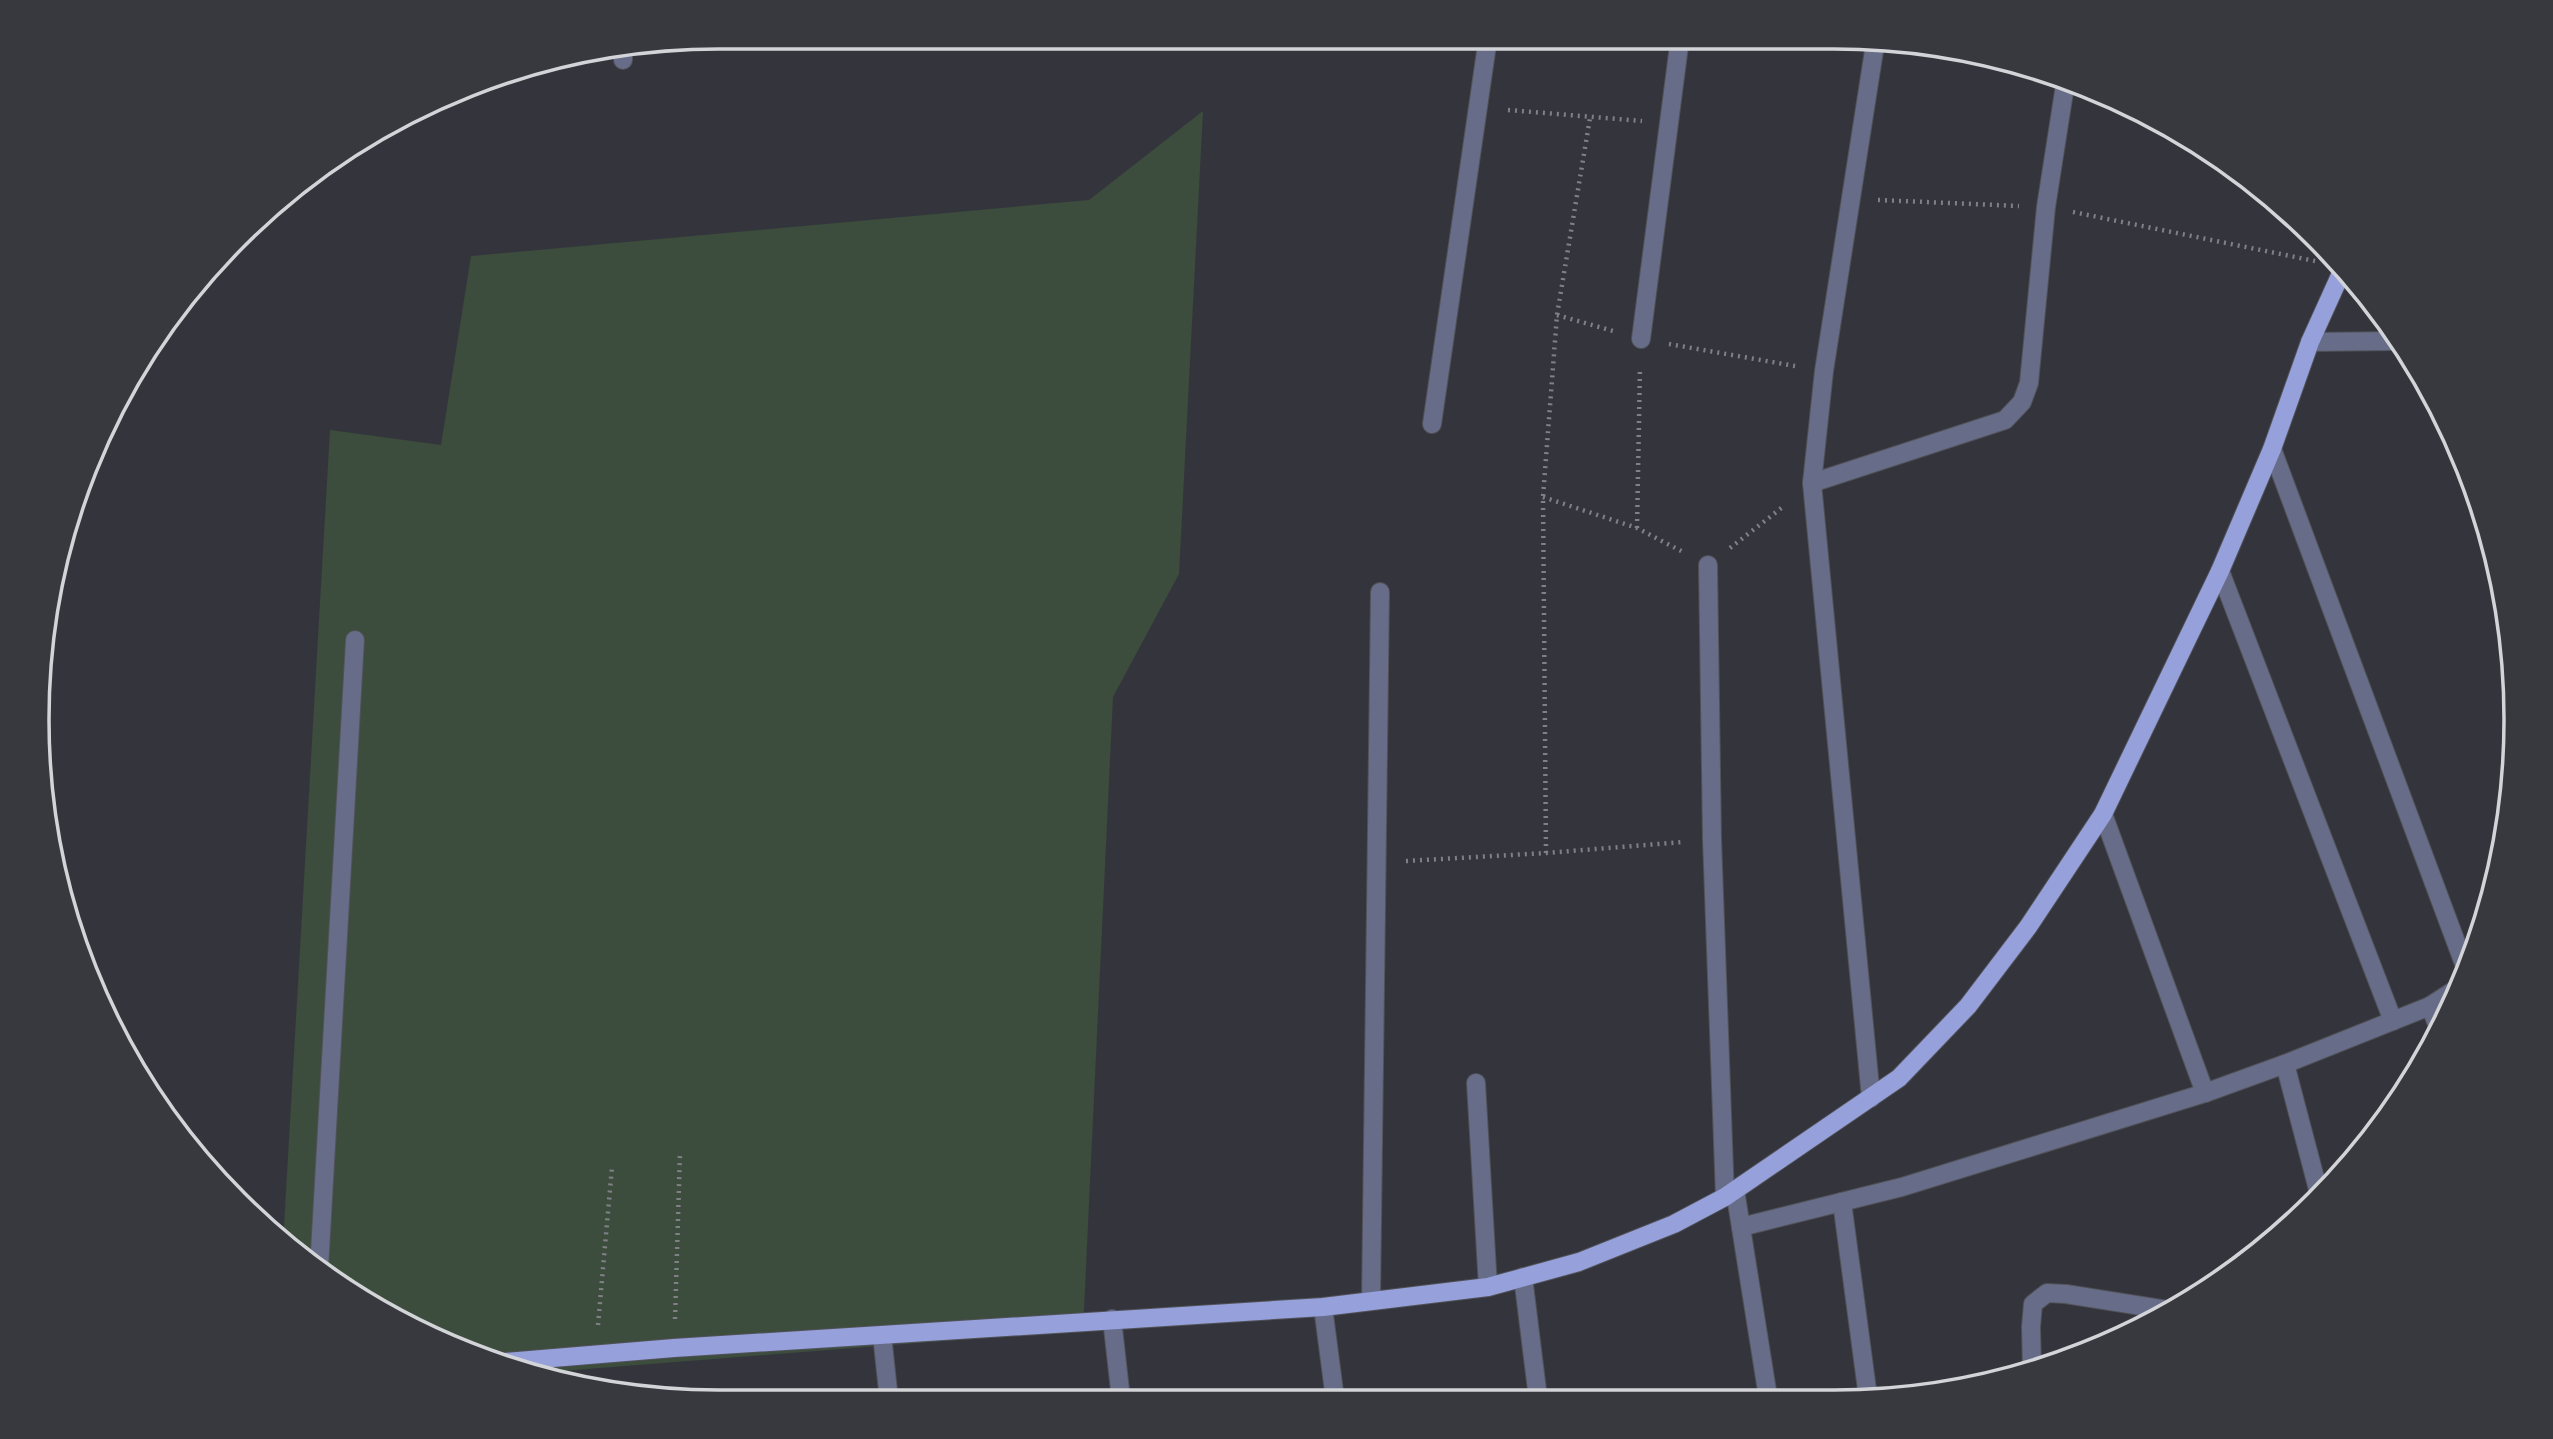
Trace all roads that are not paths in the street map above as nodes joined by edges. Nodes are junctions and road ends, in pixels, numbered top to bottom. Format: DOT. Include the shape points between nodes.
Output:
graph roads {
  1 [pos="1487,49"];
  2 [pos="1679,49"];
  3 [pos="1874,50"];
  4 [pos="2064,91"];
  5 [pos="2333,272"];
  6 [pos="1641,339"];
  7 [pos="2387,341"];
  8 [pos="2310,342"];
  9 [pos="1432,424"];
  10 [pos="2272,449"];
  11 [pos="1812,483"];
  12 [pos="1708,565"];
  13 [pos="2220,571"];
  14 [pos="1380,592"];
  15 [pos="355,640"];
  16 [pos="2103,814"];
  17 [pos="2461,955"];
  18 [pos="2443,997"];
  19 [pos="2430,1006"];
  20 [pos="2434,1017"];
  21 [pos="2393,1021"];
  22 [pos="2285,1064"];
  23 [pos="1476,1083"];
  24 [pos="2205,1093"];
  25 [pos="1871,1098"];
  26 [pos="2317,1185"];
  27 [pos="1730,1193"];
  28 [pos="1842,1202"];
  29 [pos="1741,1227"];
  30 [pos="321,1258"];
  31 [pos="1523,1278"];
  32 [pos="1488,1287"];
  33 [pos="1371,1301"];
  34 [pos="1323,1307"];
  35 [pos="2154,1308"];
  36 [pos="1112,1319"];
  37 [pos="882,1335"];
  38 [pos="2032,1359"];
  39 [pos="524,1360"];
  40 [pos="1867,1389"];
  41 [pos="888,1390"];
  42 [pos="1120,1390"];
  43 [pos="1334,1390"];
  44 [pos="1537,1390"];
  45 [pos="1767,1390"];
  1 -- 9 [label="street"];
  2 -- 6 [label="street"];
  3 -- 11 [label="street" via="1824,371"];
  4 -- 11 [label="street" via="2046,207 2029,383 2022,402 2005,420"];
  5 -- 8 [label="main road"];
  7 -- 8 [label="street"];
  8 -- 10 [label="main road"];
  10 -- 13 [label="main road"];
  10 -- 17 [label="street"];
  11 -- 25 [label="street"];
  12 -- 27 [label="street" via="1712,839"];
  13 -- 16 [label="main road"];
  13 -- 21 [label="street"];
  14 -- 33 [label="street"];
  15 -- 30 [label="street"];
  16 -- 24 [label="street"];
  16 -- 25 [label="main road" via="2028,927 1968,1006 1899,1078"];
  18 -- 19 [label="street"];
  19 -- 20 [label="street"];
  19 -- 21 [label="street"];
  21 -- 22 [label="street"];
  22 -- 24 [label="street"];
  22 -- 26 [label="street"];
  23 -- 32 [label="street"];
  24 -- 28 [label="street"];
  25 -- 27 [label="main road"];
  27 -- 29 [label="street"];
  27 -- 31 [label="main road" via="1674,1224 1579,1262"];
  28 -- 29 [label="street"];
  28 -- 40 [label="street"];
  29 -- 45 [label="street"];
  31 -- 32 [label="main road"];
  31 -- 44 [label="street"];
  32 -- 33 [label="main road"];
  33 -- 34 [label="main road"];
  34 -- 36 [label="main road"];
  34 -- 43 [label="street"];
  35 -- 38 [label="street" via="2047,1293 2033,1304"];
  36 -- 37 [label="main road"];
  36 -- 42 [label="street"];
  37 -- 39 [label="main road"];
  37 -- 41 [label="street"];
}
